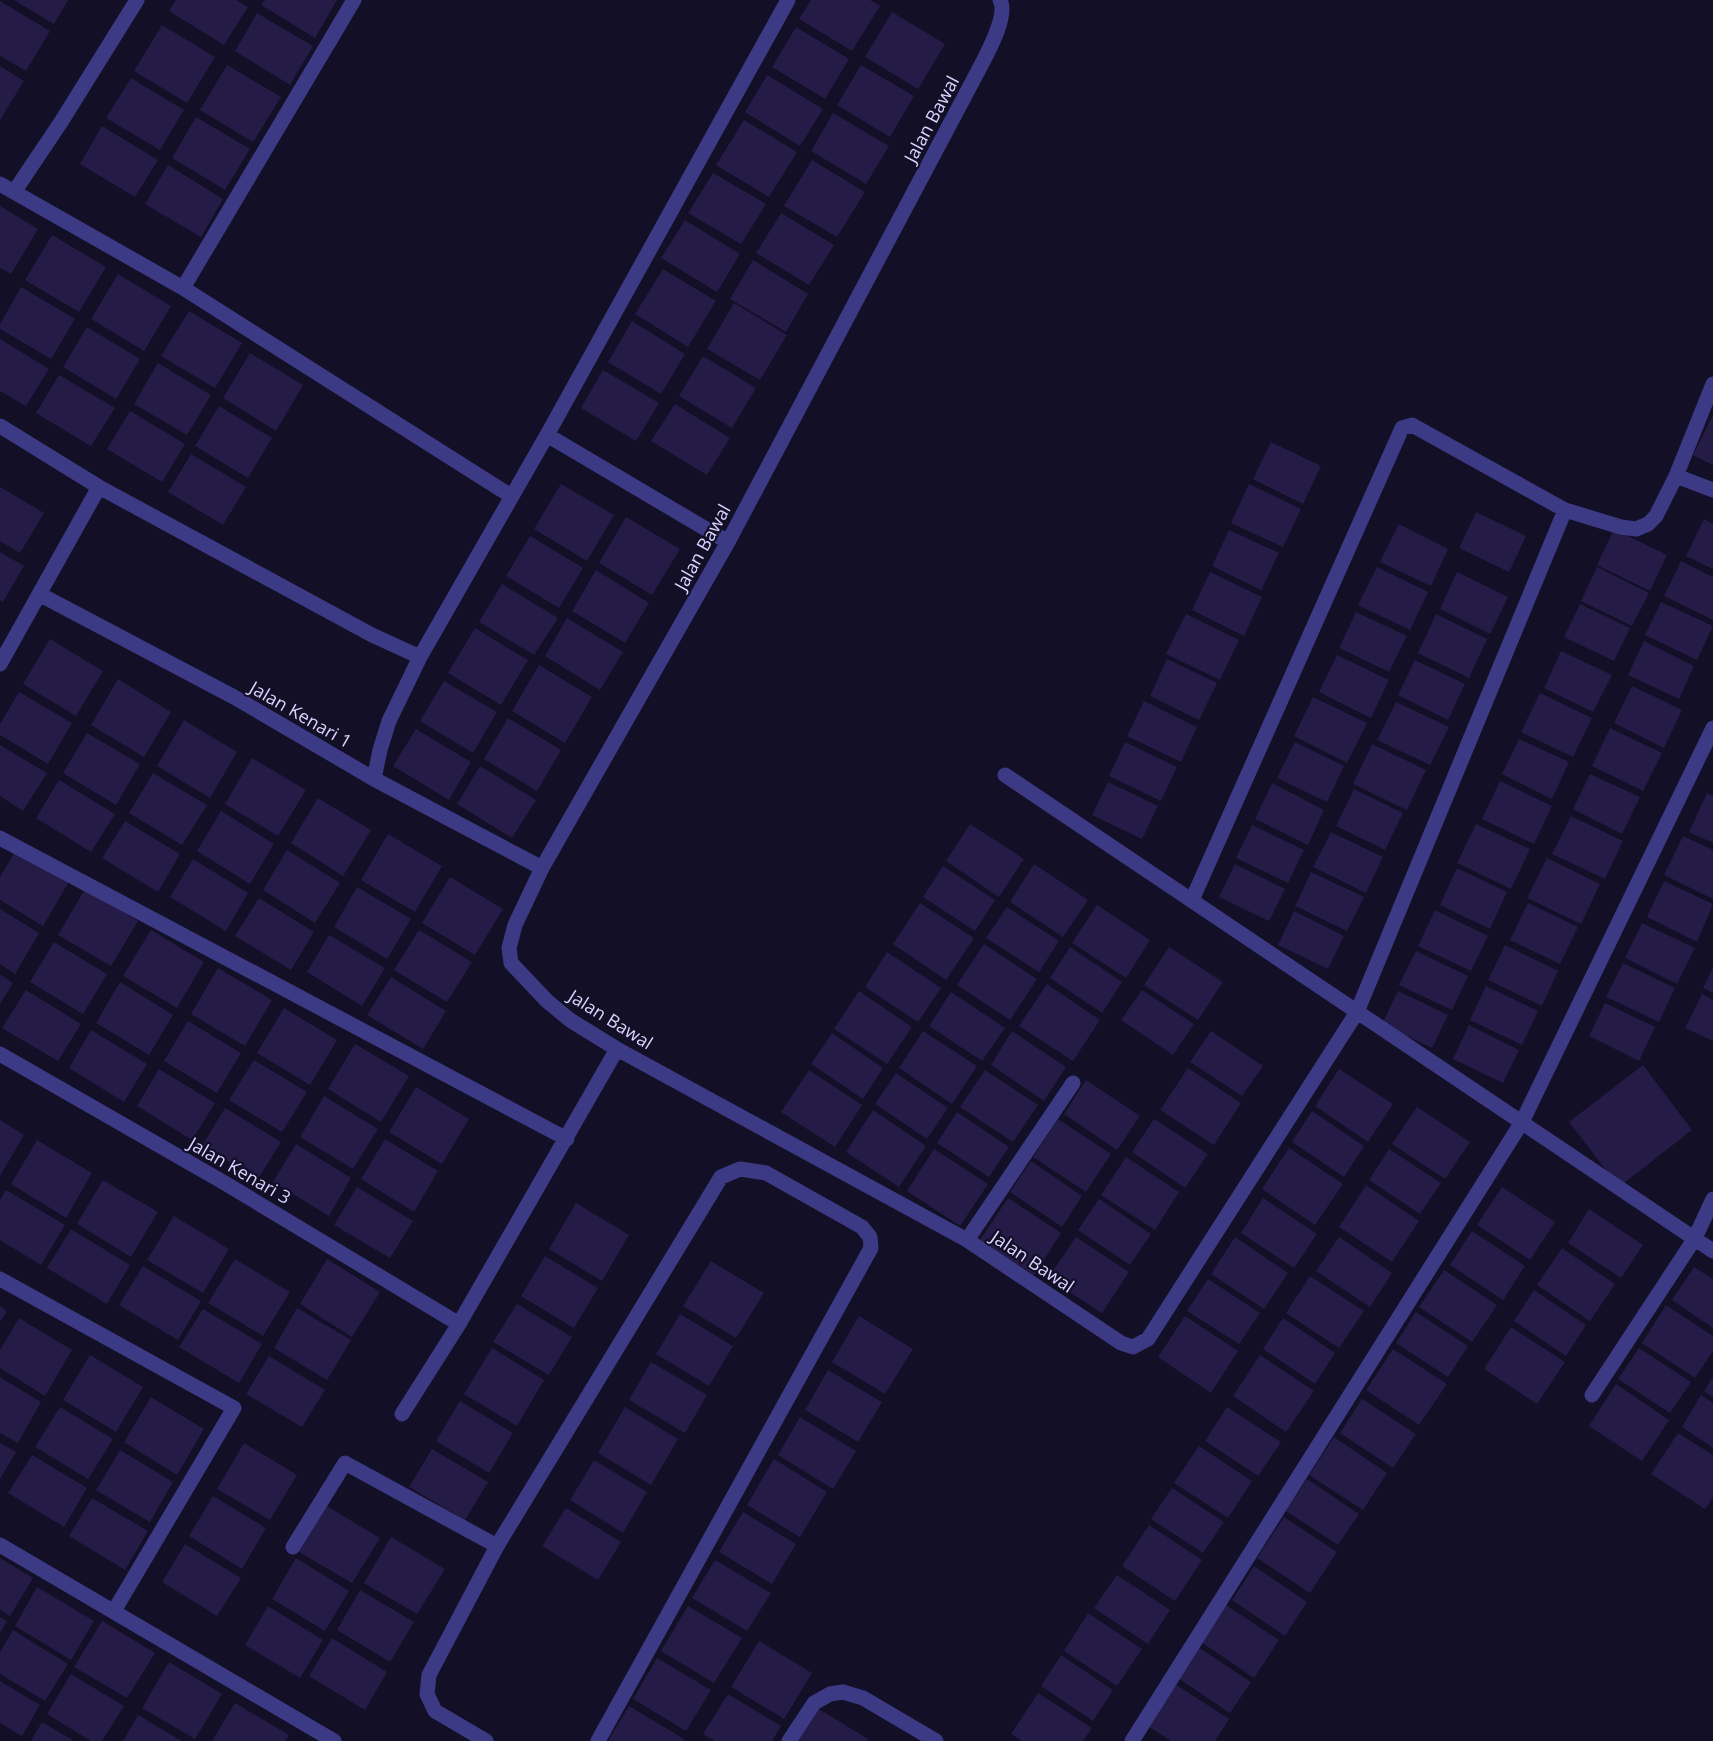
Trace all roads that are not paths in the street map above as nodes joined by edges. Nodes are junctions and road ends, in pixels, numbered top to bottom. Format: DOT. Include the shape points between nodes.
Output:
graph roads {
  1 [pos="137,0"];
  2 [pos="354,0"];
  3 [pos="788,0"];
  4 [pos="1000,0"];
  5 [pos="0,184"];
  6 [pos="14,192"];
  7 [pos="183,288"];
  8 [pos="1713,384"];
  9 [pos="0,426"];
  10 [pos="547,435"];
  11 [pos="1676,476"];
  12 [pos="99,487"];
  13 [pos="1713,490"];
  14 [pos="511,496"];
  15 [pos="1565,510"];
  16 [pos="728,542"];
  17 [pos="39,594"];
  18 [pos="420,657"];
  19 [pos="0,664"];
  20 [pos="1713,728"];
  21 [pos="1005,775"];
  22 [pos="374,778"];
  23 [pos="0,838"];
  24 [pos="542,868"];
  25 [pos="1192,900"];
  26 [pos="1357,1012"];
  27 [pos="617,1049"];
  28 [pos="0,1054"];
  29 [pos="1073,1083"];
  30 [pos="1522,1122"];
  31 [pos="567,1139"];
  32 [pos="1713,1199"];
  33 [pos="1695,1238"];
  34 [pos="967,1240"];
  35 [pos="1713,1251"];
  36 [pos="0,1279"];
  37 [pos="459,1324"];
  38 [pos="1592,1395"];
  39 [pos="402,1414"];
  40 [pos="0,1545"];
  41 [pos="497,1546"];
  42 [pos="293,1547"];
  43 [pos="114,1611"];
  44 [pos="313,1736"];
  45 [pos="334,1741"];
  46 [pos="486,1741"];
  47 [pos="598,1741"];
  48 [pos="789,1741"];
  49 [pos="936,1741"];
  50 [pos="1132,1741"];
  1 -- 6 [label="street"];
  2 -- 7 [label="street"];
  3 -- 10 [label="street"];
  4 -- 16 [label="street, Jalan Bawal" via="999,26 977,74"];
  5 -- 6 [label="street"];
  6 -- 7 [label="street"];
  7 -- 14 [label="street"];
  8 -- 11 [label="street"];
  9 -- 12 [label="street"];
  10 -- 14 [label="street"];
  10 -- 16 [label="street"];
  11 -- 13 [label="street"];
  11 -- 15 [label="street" via="1656,516 1636,529"];
  12 -- 17 [label="street"];
  12 -- 18 [label="street"];
  14 -- 18 [label="street"];
  15 -- 25 [label="street" via="1412,425 1402,428"];
  15 -- 26 [label="street, Jalan Bawal"];
  16 -- 24 [label="street, Jalan Bawal"];
  17 -- 19 [label="street"];
  17 -- 22 [label="street, Jalan Kenari 1" via="234,697"];
  18 -- 22 [label="street" via="389,721"];
  20 -- 30 [label="street"];
  21 -- 25 [label="street"];
  22 -- 24 [label="street, Jalan Kenari 1"];
  23 -- 31 [label="street"];
  24 -- 27 [label="street, Jalan Bawal" via="516,925 509,948 511,963 570,1020"];
  25 -- 26 [label="street"];
  26 -- 30 [label="street"];
  26 -- 34 [label="street, Jalan Bawal" via="1148,1339 1133,1347 1121,1343"];
  27 -- 31 [label="street"];
  27 -- 34 [label="street, Jalan Bawal"];
  28 -- 37 [label="street, Jalan Kenari 3" via="224,1182"];
  29 -- 34 [label="street"];
  30 -- 33 [label="street"];
  30 -- 50 [label="street"];
  31 -- 37 [label="street"];
  32 -- 33 [label="street"];
  33 -- 35 [label="street"];
  33 -- 38 [label="street"];
  36 -- 43 [label="street" via="234,1408"];
  37 -- 39 [label="street"];
  40 -- 43 [label="street"];
  41 -- 42 [label="street" via="345,1463"];
  41 -- 46 [label="street" via="429,1675 427,1694 435,1711"];
  41 -- 47 [label="street" via="721,1177 740,1169 766,1173 862,1227 870,1237 871,1248"];
  43 -- 44 [label="street"];
  44 -- 45 [label="street"];
  48 -- 49 [label="street" via="814,1703 843,1692 863,1698"];
}
